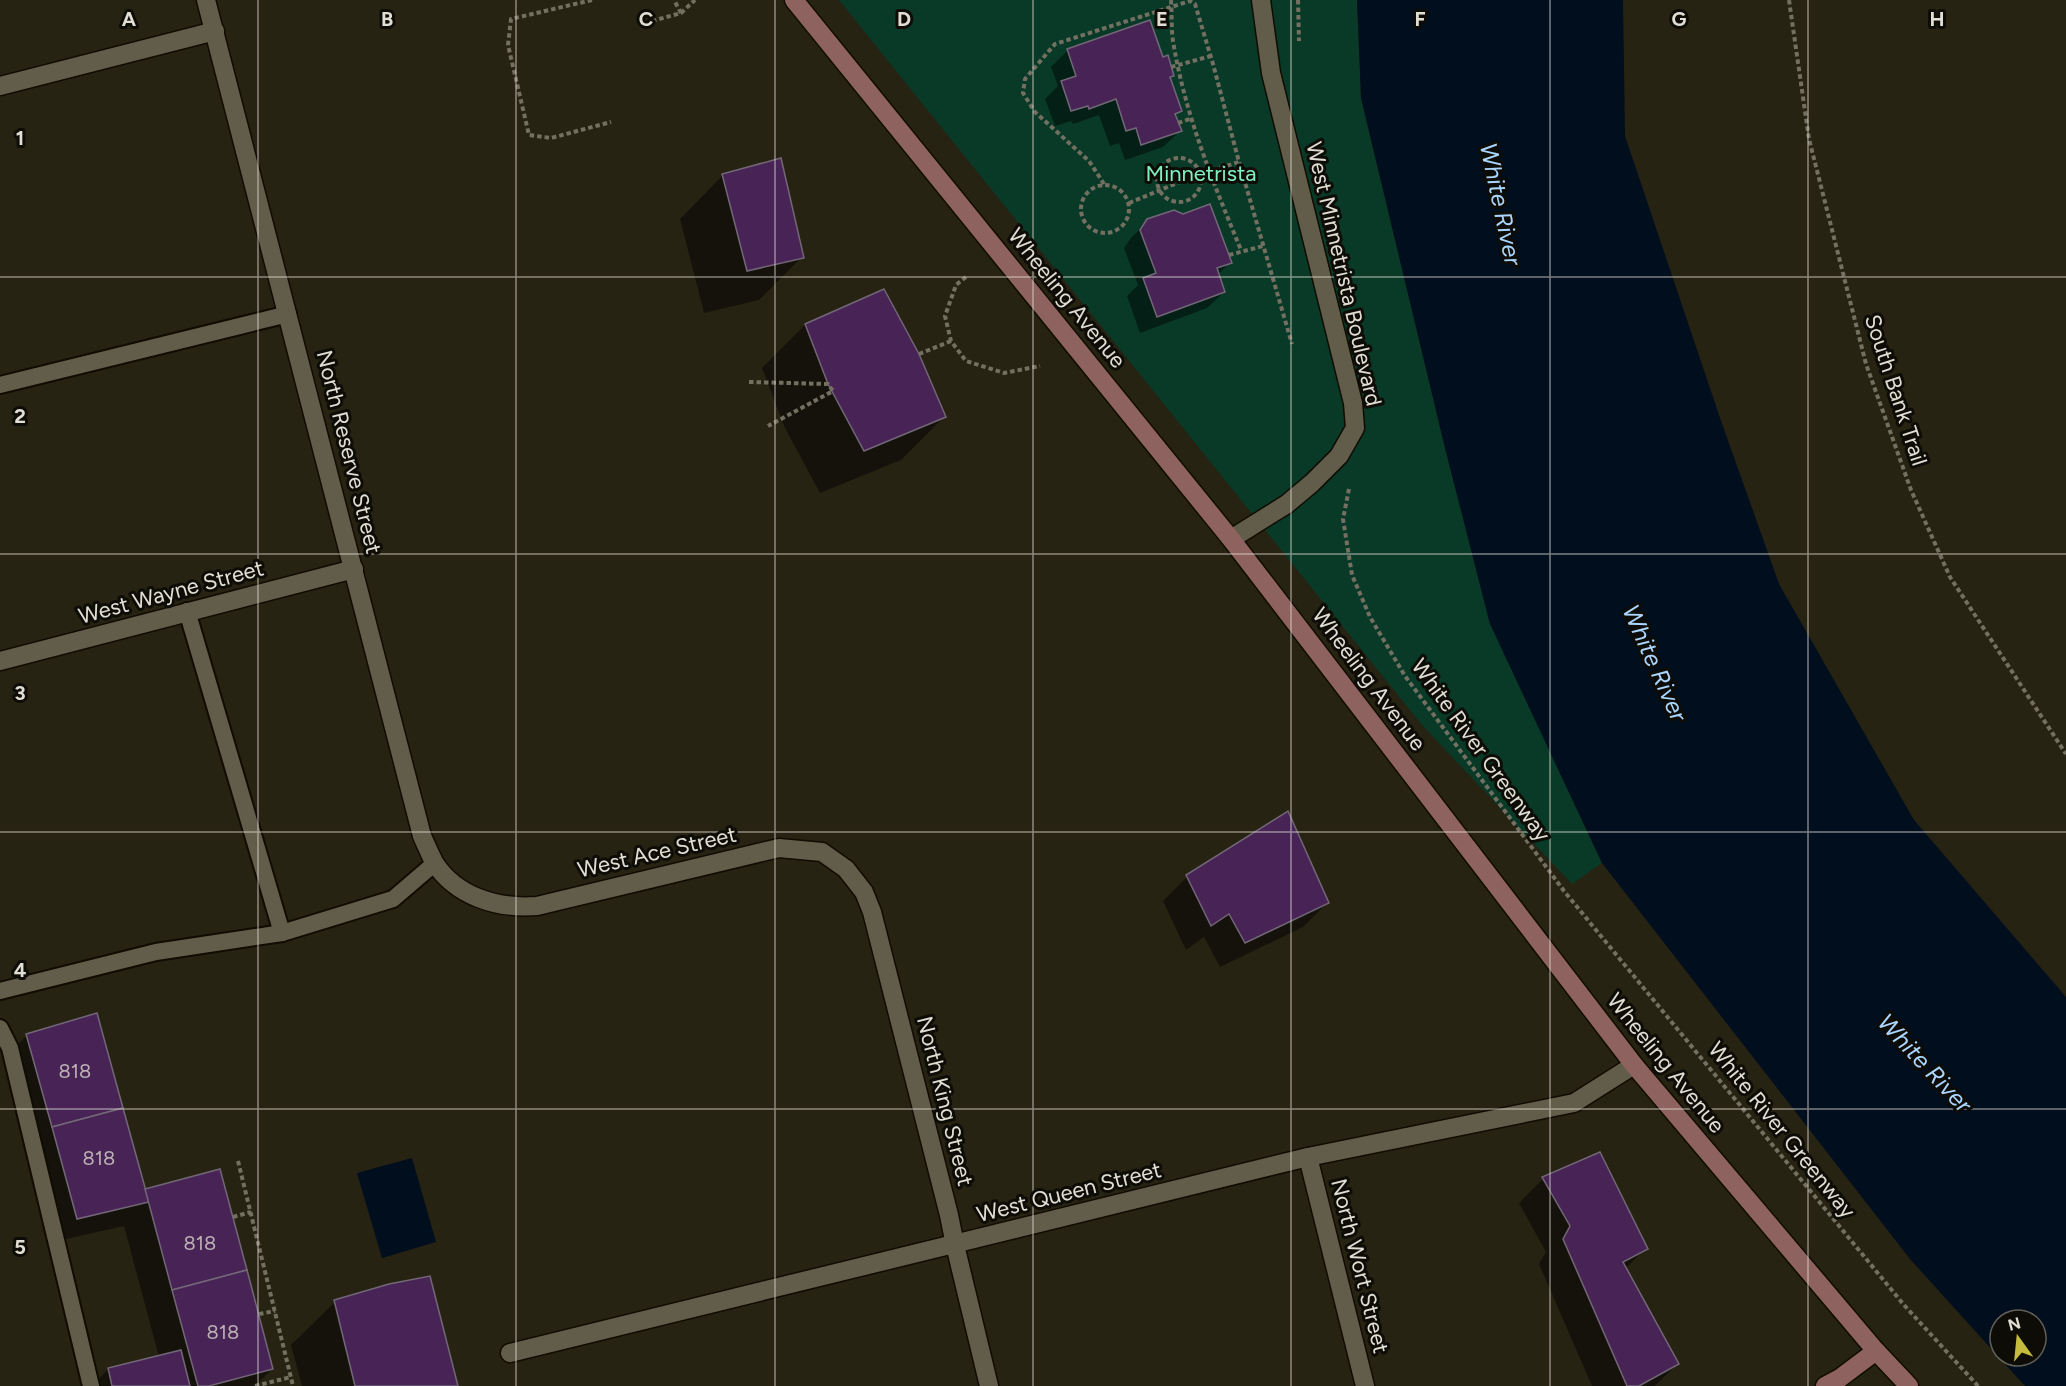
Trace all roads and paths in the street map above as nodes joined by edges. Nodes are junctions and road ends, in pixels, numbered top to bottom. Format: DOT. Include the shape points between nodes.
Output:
graph roads {
  1 [pos="206,0"];
  2 [pos="592,0"];
  3 [pos="674,0"];
  4 [pos="695,0"];
  5 [pos="794,0"];
  6 [pos="1171,0"];
  7 [pos="1261,0"];
  8 [pos="1298,0"];
  9 [pos="1789,0"];
  10 [pos="1172,6"];
  11 [pos="681,13"];
  12 [pos="652,21"];
  13 [pos="215,31"];
  14 [pos="1300,42"];
  15 [pos="1211,56"];
  16 [pos="1179,65"];
  17 [pos="1171,68"];
  18 [pos="0,86"];
  19 [pos="1191,119"];
  20 [pos="611,122"];
  21 [pos="1178,123"];
  22 [pos="1239,162"];
  23 [pos="1208,171"];
  24 [pos="1199,174"];
  25 [pos="1104,184"];
  26 [pos="1159,190"];
  27 [pos="1130,203"];
  28 [pos="1263,246"];
  29 [pos="1241,250"];
  30 [pos="1229,255"];
  31 [pos="966,277"];
  32 [pos="288,314"];
  33 [pos="951,341"];
  34 [pos="1292,344"];
  35 [pos="919,354"];
  36 [pos="1040,366"];
  37 [pos="749,382"];
  38 [pos="0,385"];
  39 [pos="768,426"];
  40 [pos="1350,484"];
  41 [pos="1231,539"];
  42 [pos="354,569"];
  43 [pos="188,611"];
  44 [pos="0,661"];
  45 [pos="2066,754"];
  46 [pos="435,863"];
  47 [pos="846,869"];
  48 [pos="474,897"];
  49 [pos="282,933"];
  50 [pos="0,991"];
  51 [pos="0,1028"];
  52 [pos="1634,1065"];
  53 [pos="1308,1157"];
  54 [pos="238,1161"];
  55 [pos="251,1212"];
  56 [pos="233,1217"];
  57 [pos="955,1245"];
  58 [pos="275,1311"];
  59 [pos="259,1314"];
  60 [pos="1876,1351"];
  61 [pos="510,1353"];
  62 [pos="291,1377"];
  63 [pos="1360,1384"];
  64 [pos="91,1386"];
  65 [pos="255,1386"];
  66 [pos="293,1386"];
  67 [pos="989,1386"];
  68 [pos="1825,1386"];
  69 [pos="1909,1386"];
  70 [pos="1978,1386"];
  1 -- 13 [label="street, North Reserve Street"];
  2 -- 20 [label="path" via="511,19 508,45 529,135 551,138"];
  3 -- 11 [label="path"];
  4 -- 11 [label="path"];
  5 -- 41 [label="main road, Wheeling Avenue"];
  6 -- 10 [label="path"];
  7 -- 41 [label="street, West Minnetrista Boulevard" via="1271,73 1353,403 1355,428 1339,456 1312,483 1287,504"];
  8 -- 14 [label="path"];
  9 -- 45 [label="path, South Bank Trail" via="1809,139 1866,364 1911,490 1950,577"];
  10 -- 15 [label="path" via="1190,1 1195,4"];
  10 -- 16 [label="path" via="1173,40"];
  10 -- 25 [label="path" via="1055,44 1025,79 1023,93 1035,112 1089,161"];
  11 -- 12 [label="path"];
  13 -- 18 [label="street"];
  13 -- 32 [label="street, North Reserve Street"];
  15 -- 16 [label="path"];
  15 -- 22 [label="path"];
  16 -- 17 [label="path"];
  16 -- 19 [label="path"];
  19 -- 21 [label="path"];
  19 -- 23 [label="path"];
  22 -- 23 [label="path"];
  22 -- 28 [label="path"];
  23 -- 24 [label="path"];
  23 -- 29 [label="path"];
  24 -- 26 [label="path"];
  24 -- 26 [label="path" via="1198,192 1187,201 1172,202"];
  24 -- 26 [label="path" via="1188,161 1175,158 1158,172"];
  25 -- 27 [label="path" via="1120,189"];
  25 -- 27 [label="path" via="1083,197 1081,214 1089,228 1104,233 1119,230 1128,218"];
  26 -- 27 [label="path"];
  28 -- 29 [label="path"];
  28 -- 34 [label="path"];
  29 -- 30 [label="path"];
  31 -- 33 [label="path" via="956,285 945,316"];
  32 -- 38 [label="lane"];
  32 -- 42 [label="street, North Reserve Street"];
  33 -- 35 [label="path"];
  33 -- 36 [label="path" via="966,361 1004,373"];
  37 -- 39 [label="path" via="828,384 833,391"];
  40 -- 70 [label="path, White River Greenway" via="1343,519 1352,575 1370,616 1405,676 1564,891 1904,1305"];
  41 -- 52 [label="main road, Wheeling Avenue"];
  42 -- 43 [label="street, West Wayne Street"];
  42 -- 46 [label="street, North Reserve Street" via="422,836"];
  43 -- 44 [label="street, West Wayne Street"];
  43 -- 49 [label="lane"];
  46 -- 48 [label="street, North Reserve Street" via="452,882"];
  46 -- 49 [label="lane" via="393,899"];
  47 -- 48 [label="street, West Ace Street" via="822,852 779,848 537,906 501,905"];
  47 -- 57 [label="street, North King Street" via="864,892 872,912"];
  49 -- 50 [label="lane" via="156,952"];
  51 -- 64 [label="lane" via="10,1048"];
  52 -- 53 [label="street, West Queen Street" via="1574,1103"];
  52 -- 60 [label="main road, Wheeling Avenue"];
  53 -- 57 [label="street, West Queen Street"];
  53 -- 63 [label="street, North Wort Street"];
  54 -- 55 [label="path"];
  55 -- 56 [label="path"];
  55 -- 58 [label="path"];
  57 -- 61 [label="street, West Queen Street"];
  57 -- 67 [label="street, North King Street"];
  58 -- 59 [label="path"];
  58 -- 62 [label="path"];
  60 -- 68 [label="main road"];
  60 -- 69 [label="main road, Wheeling Avenue"];
  62 -- 65 [label="path"];
  62 -- 66 [label="path"];
}
